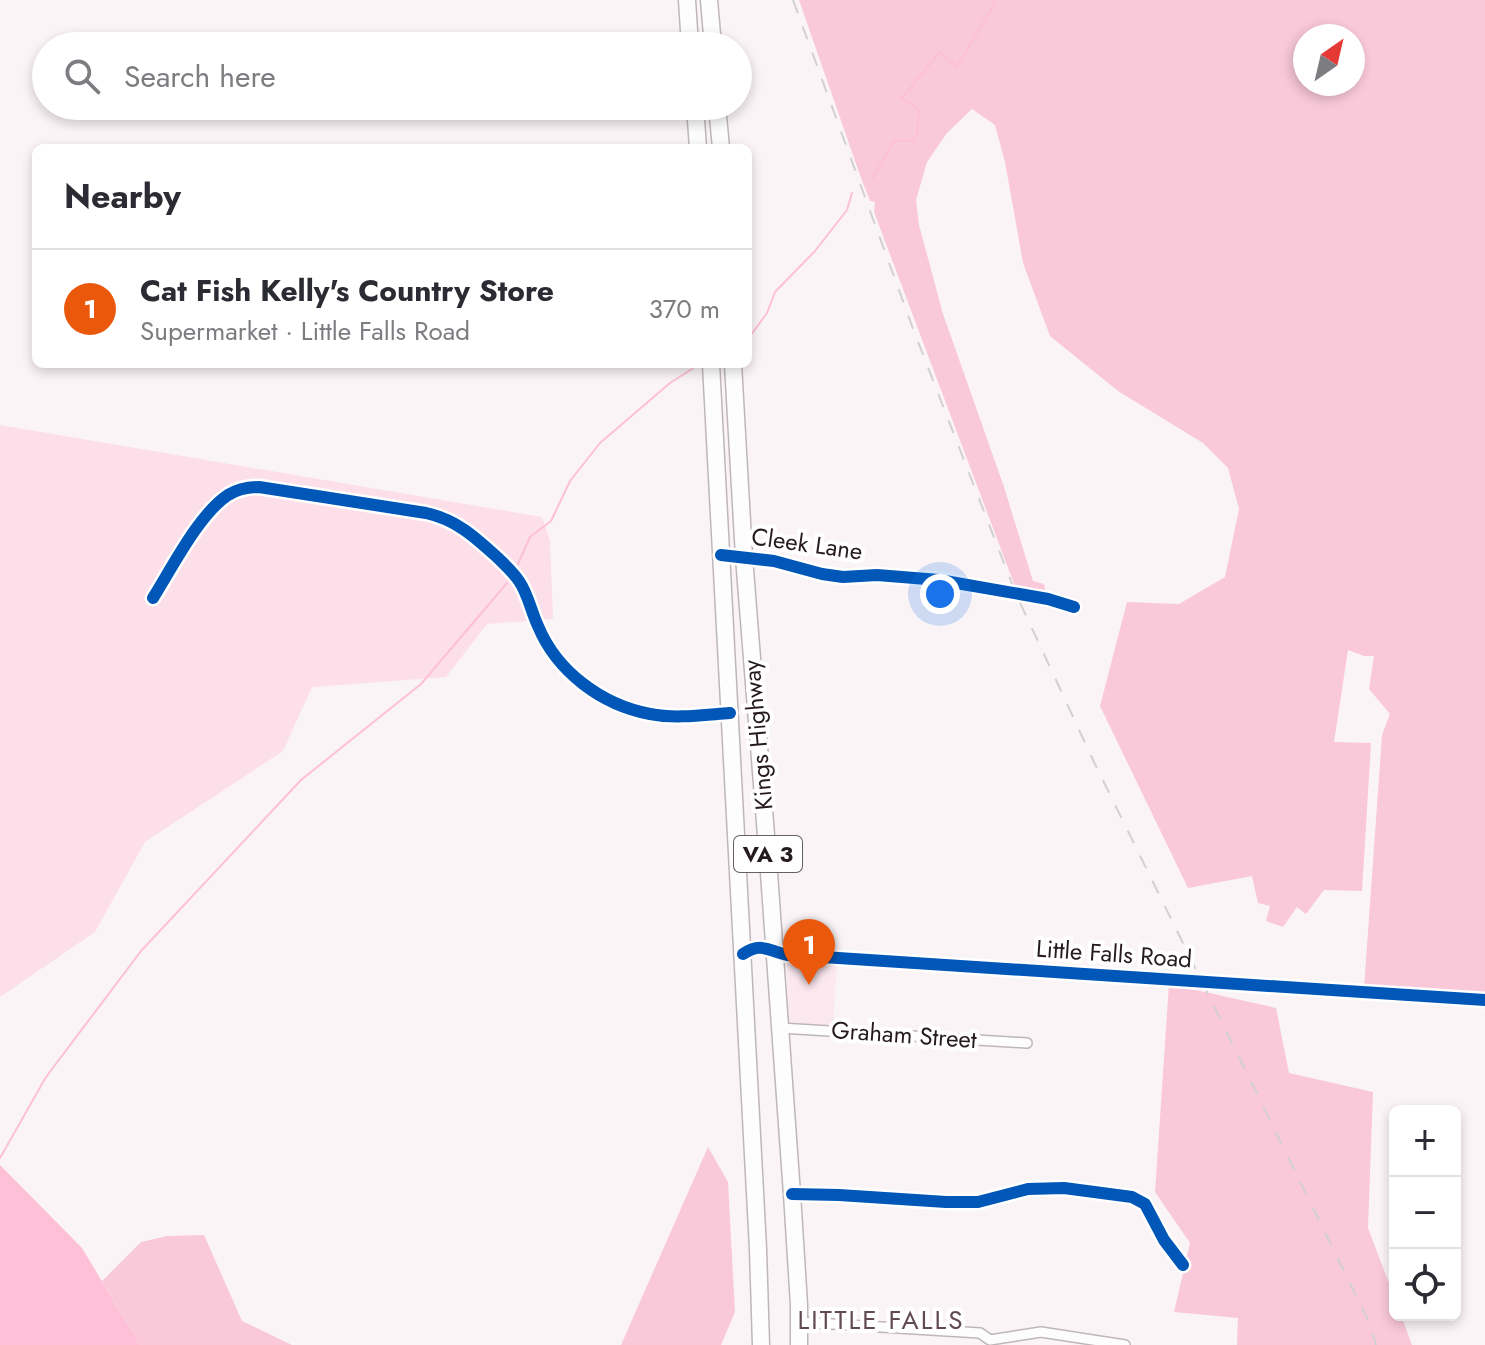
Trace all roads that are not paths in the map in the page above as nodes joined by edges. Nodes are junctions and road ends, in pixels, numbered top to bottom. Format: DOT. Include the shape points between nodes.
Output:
graph roads {
  1 [pos="687,0"];
  2 [pos="709,0"];
  3 [pos="689,32"];
  4 [pos="712,32"];
  5 [pos="696,120"];
  6 [pos="718,120"];
  7 [pos="698,144"];
  8 [pos="721,144"];
  9 [pos="711,368"];
  10 [pos="733,368"];
  11 [pos="721,555"];
  12 [pos="744,557"];
  13 [pos="153,598"];
  14 [pos="1074,607"];
  15 [pos="730,713"];
  16 [pos="775,951"];
  17 [pos="743,954"];
  18 [pos="1485,1000"];
  19 [pos="780,1028"];
  20 [pos="1027,1043"];
  21 [pos="792,1194"];
  22 [pos="1183,1265"];
  23 [pos="799,1322"];
  24 [pos="992,1342"];
  25 [pos="761,1345"];
  26 [pos="799,1345"];
  27 [pos="1125,1345"];
  1 -- 3 [label="highway"];
  2 -- 4 [label="highway"];
  5 -- 7 [label="highway"];
  6 -- 8 [label="highway"];
  9 -- 11 [label="highway, Kings Highway / VA 3"];
  10 -- 12 [label="highway, Kings Highway / VA 3"];
  11 -- 12 [label="street, Cleek Lane"];
  11 -- 15 [label="highway, Kings Highway / VA 3"];
  12 -- 14 [label="street, Cleek Lane" via="843,577 939,580"];
  12 -- 16 [label="highway, Kings Highway / VA 3"];
  13 -- 15 [label="street" via="199,526 224,498 240,489 259,487 426,513 470,532 513,573 553,653 592,690 652,715"];
  15 -- 17 [label="highway, Kings Highway / VA 3"];
  16 -- 17 [label="street, Little Falls Road" via="763,947"];
  16 -- 18 [label="street, Little Falls Road"];
  16 -- 19 [label="highway, Kings Highway / VA 3"];
  17 -- 25 [label="highway, Kings Highway / VA 3"];
  19 -- 20 [label="street, Graham Street"];
  19 -- 21 [label="highway, Kings Highway / VA 3"];
  21 -- 22 [label="street" via="978,1202 1028,1189 1064,1188 1132,1197 1145,1204"];
  21 -- 23 [label="highway, Kings Highway / VA 3"];
  23 -- 24 [label="street" via="980,1333"];
  23 -- 26 [label="highway, Kings Highway / VA 3"];
  24 -- 27 [label="street" via="1041,1332"];
}
